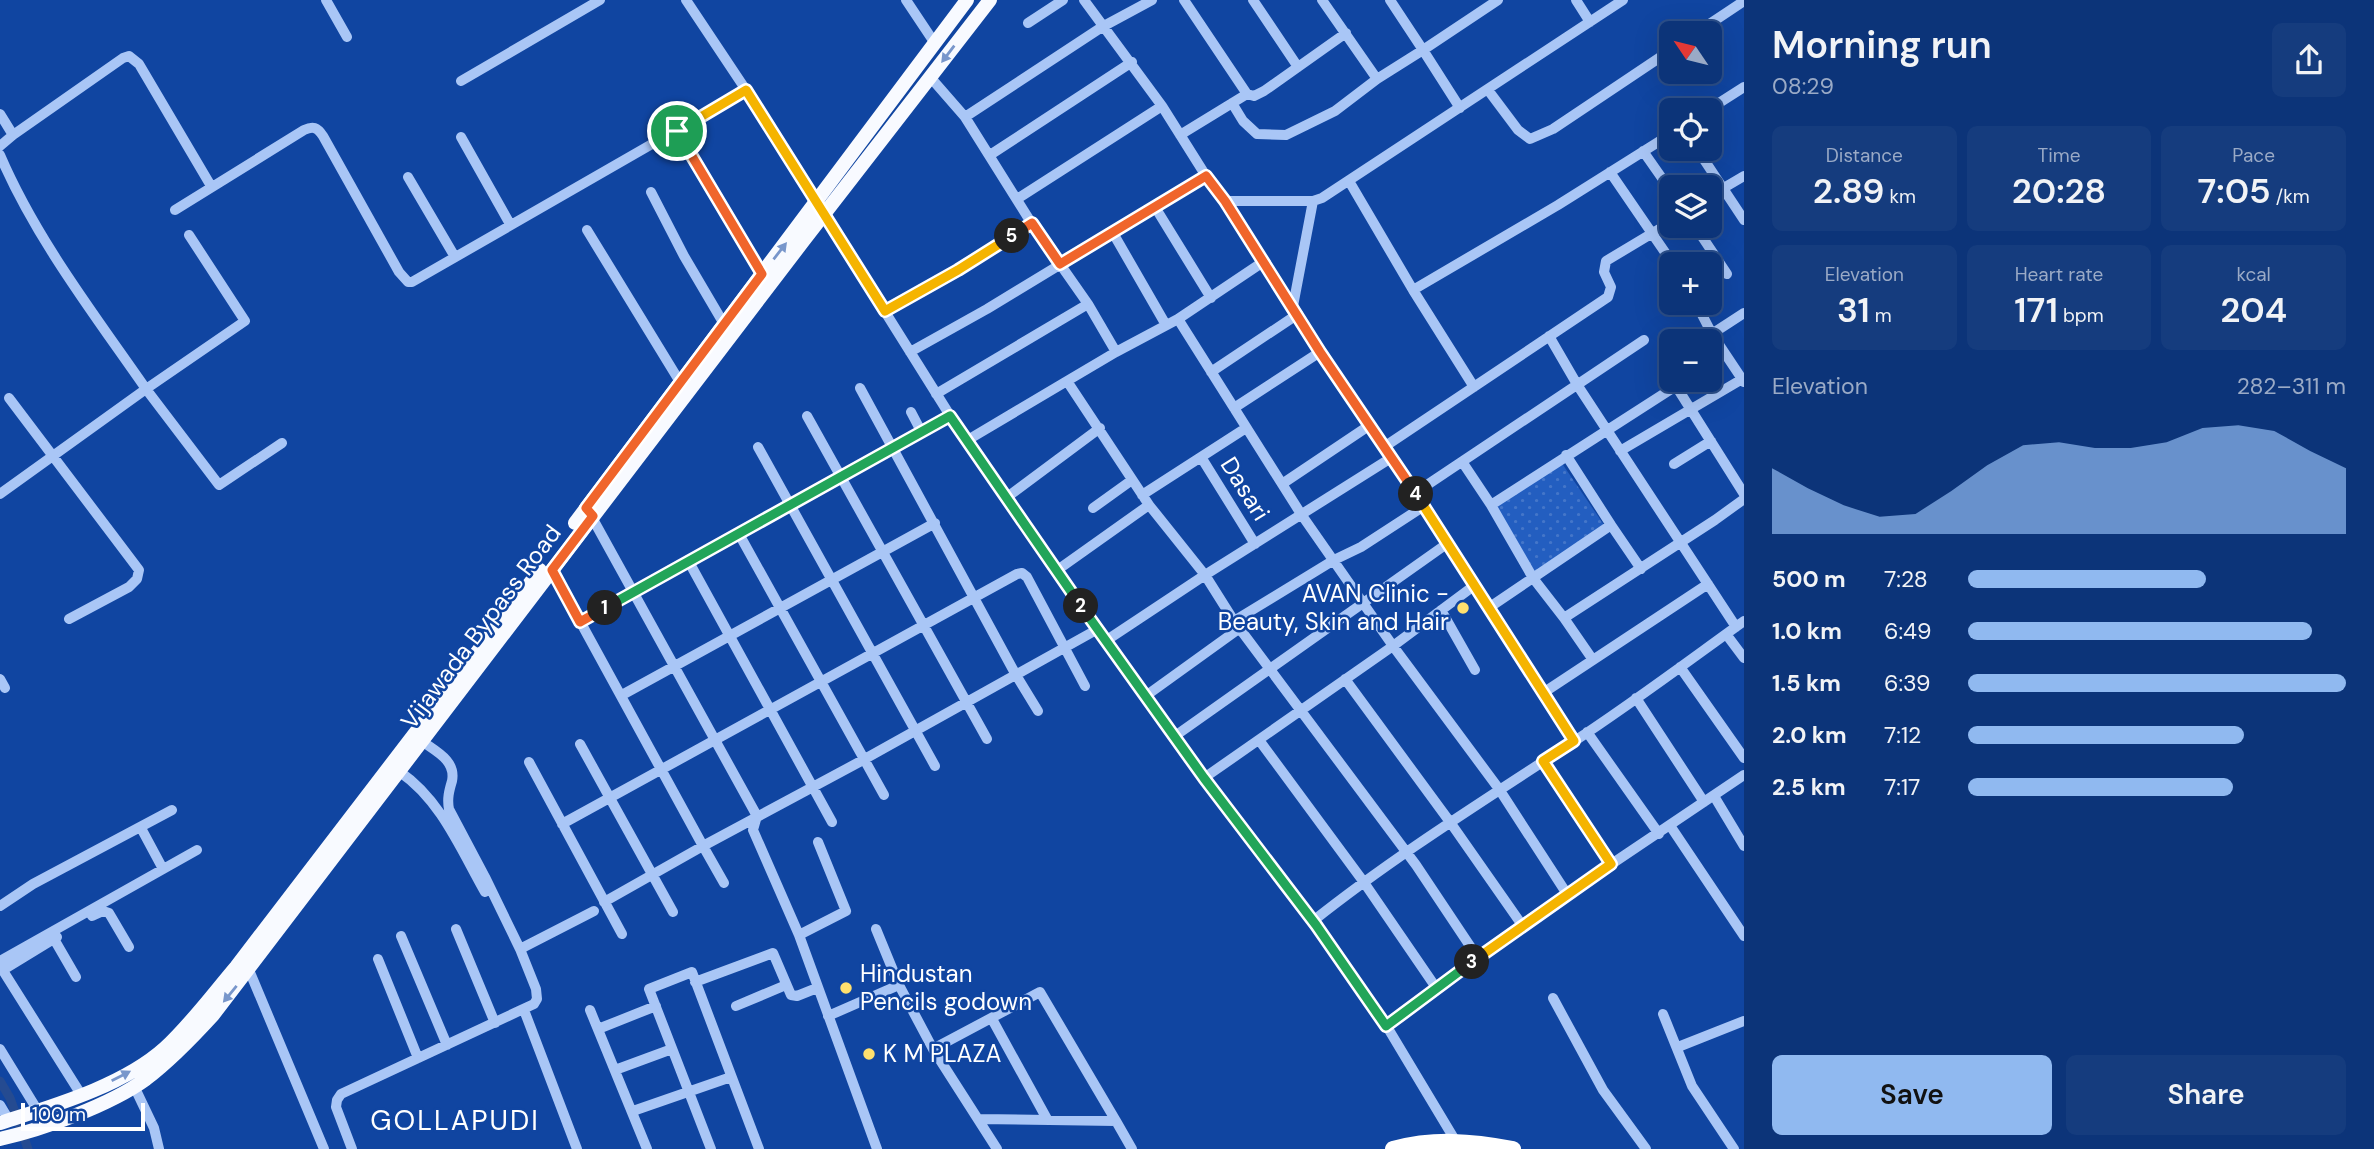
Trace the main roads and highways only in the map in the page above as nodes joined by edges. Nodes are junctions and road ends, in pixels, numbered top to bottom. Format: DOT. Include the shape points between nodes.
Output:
graph roads {
  1 [pos="967,0"];
  2 [pos="990,0"];
  3 [pos="820,208"];
  4 [pos="589,512"];
  5 [pos="4,1122"];
  6 [pos="7,1138"];
  7 [pos="1455,1145"];
  8 [pos="1393,1149"];
  9 [pos="1513,1149"];
  1 -- 3 [label="main road, Vijawada Bypass Road"];
  2 -- 3 [label="main road, Vijawada Bypass Road, one-way" via="931,78"];
  3 -- 4 [label="main road, Vijawada Bypass Road"];
  4 -- 3 [label="main road, Vijawada Bypass Road, one-way" via="724,324"];
  5 -- 4 [label="main road, Vijawada Bypass Road, one-way" via="82,1096 138,1067 183,1031"];
  4 -- 6 [label="main road, Vijawada Bypass Road, one-way" via="552,570 400,772 190,1041 134,1087"];
  7 -- 8 [label="highway" via="1411,1144"];
  7 -- 9 [label="highway"];
}
